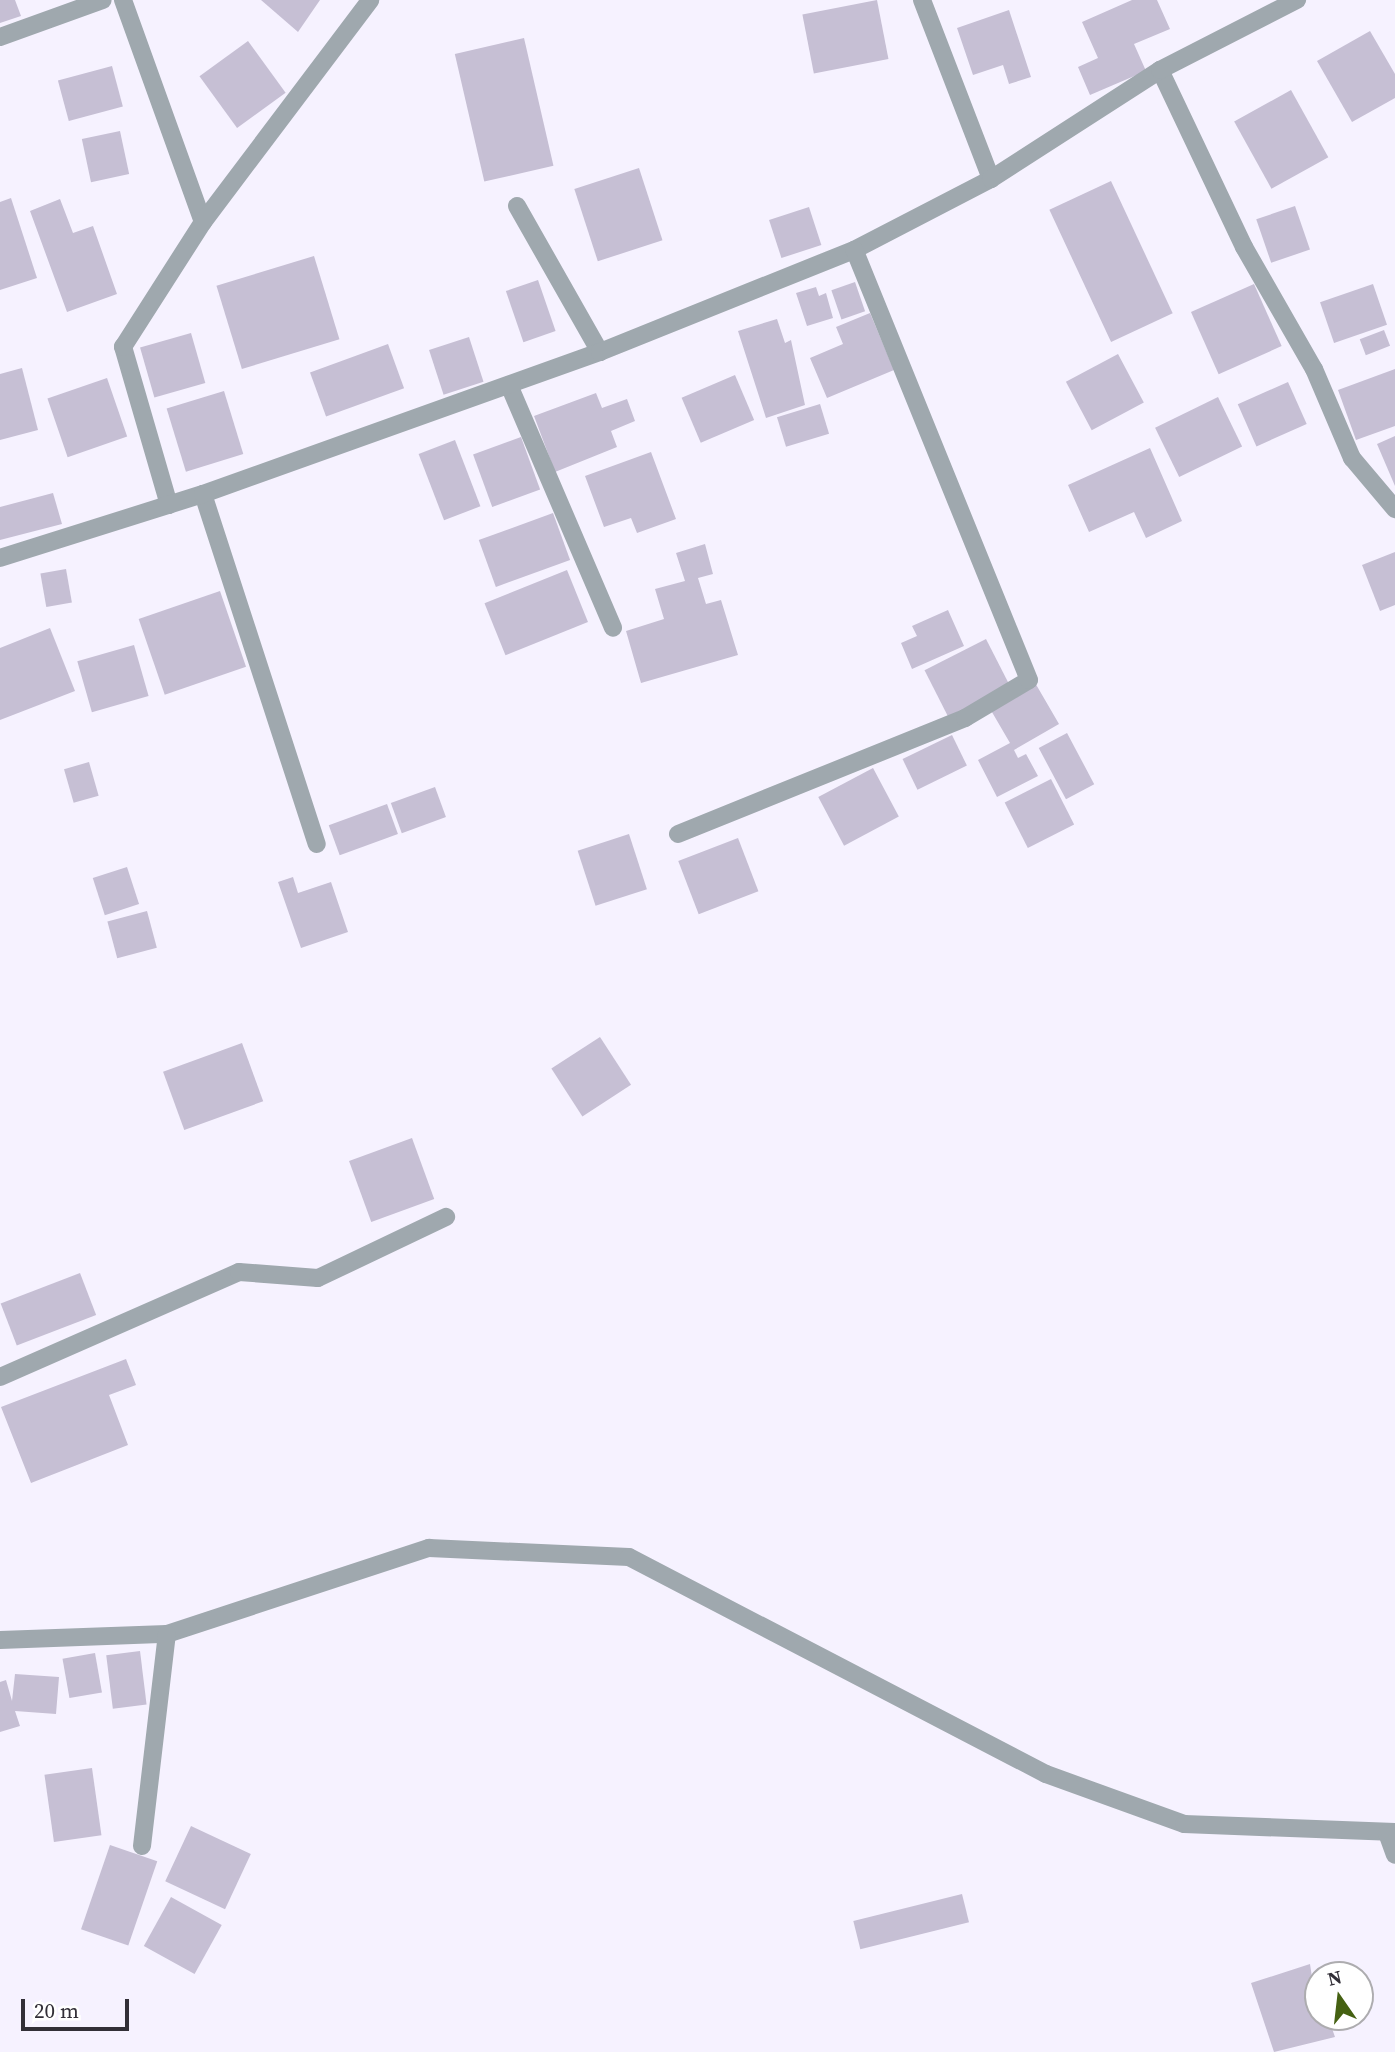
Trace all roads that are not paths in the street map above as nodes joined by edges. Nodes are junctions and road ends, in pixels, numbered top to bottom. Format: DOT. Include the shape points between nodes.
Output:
graph roads {
  1 [pos="103,0"];
  2 [pos="123,0"];
  3 [pos="370,0"];
  4 [pos="922,0"];
  5 [pos="1297,0"];
  6 [pos="0,37"];
  7 [pos="1160,69"];
  8 [pos="992,179"];
  9 [pos="517,206"];
  10 [pos="203,222"];
  11 [pos="854,250"];
  12 [pos="600,352"];
  13 [pos="509,385"];
  14 [pos="203,494"];
  15 [pos="169,505"];
  16 [pos="1395,509"];
  17 [pos="0,558"];
  18 [pos="613,628"];
  19 [pos="678,835"];
  20 [pos="317,844"];
  21 [pos="446,1217"];
  22 [pos="0,1377"];
  23 [pos="167,1634"];
  24 [pos="0,1640"];
  25 [pos="1391,1833"];
  26 [pos="142,1846"];
  27 [pos="1395,1855"];
  1 -- 6 [label="street"];
  2 -- 10 [label="street"];
  3 -- 10 [label="street"];
  4 -- 8 [label="street"];
  5 -- 7 [label="street"];
  7 -- 8 [label="street"];
  7 -- 16 [label="street" via="1244,247 1314,369 1352,458"];
  8 -- 11 [label="street"];
  9 -- 12 [label="street"];
  10 -- 15 [label="street" via="123,347"];
  11 -- 12 [label="street"];
  11 -- 19 [label="street" via="1030,680 965,718"];
  12 -- 13 [label="street"];
  13 -- 14 [label="street"];
  13 -- 18 [label="street"];
  14 -- 15 [label="street"];
  14 -- 20 [label="street"];
  15 -- 17 [label="street"];
  21 -- 22 [label="street" via="318,1278 239,1272"];
  23 -- 24 [label="street"];
  23 -- 25 [label="street" via="429,1548 629,1557 1046,1774 1146,1811 1184,1824"];
  23 -- 26 [label="street"];
  25 -- 27 [label="street"];
}
